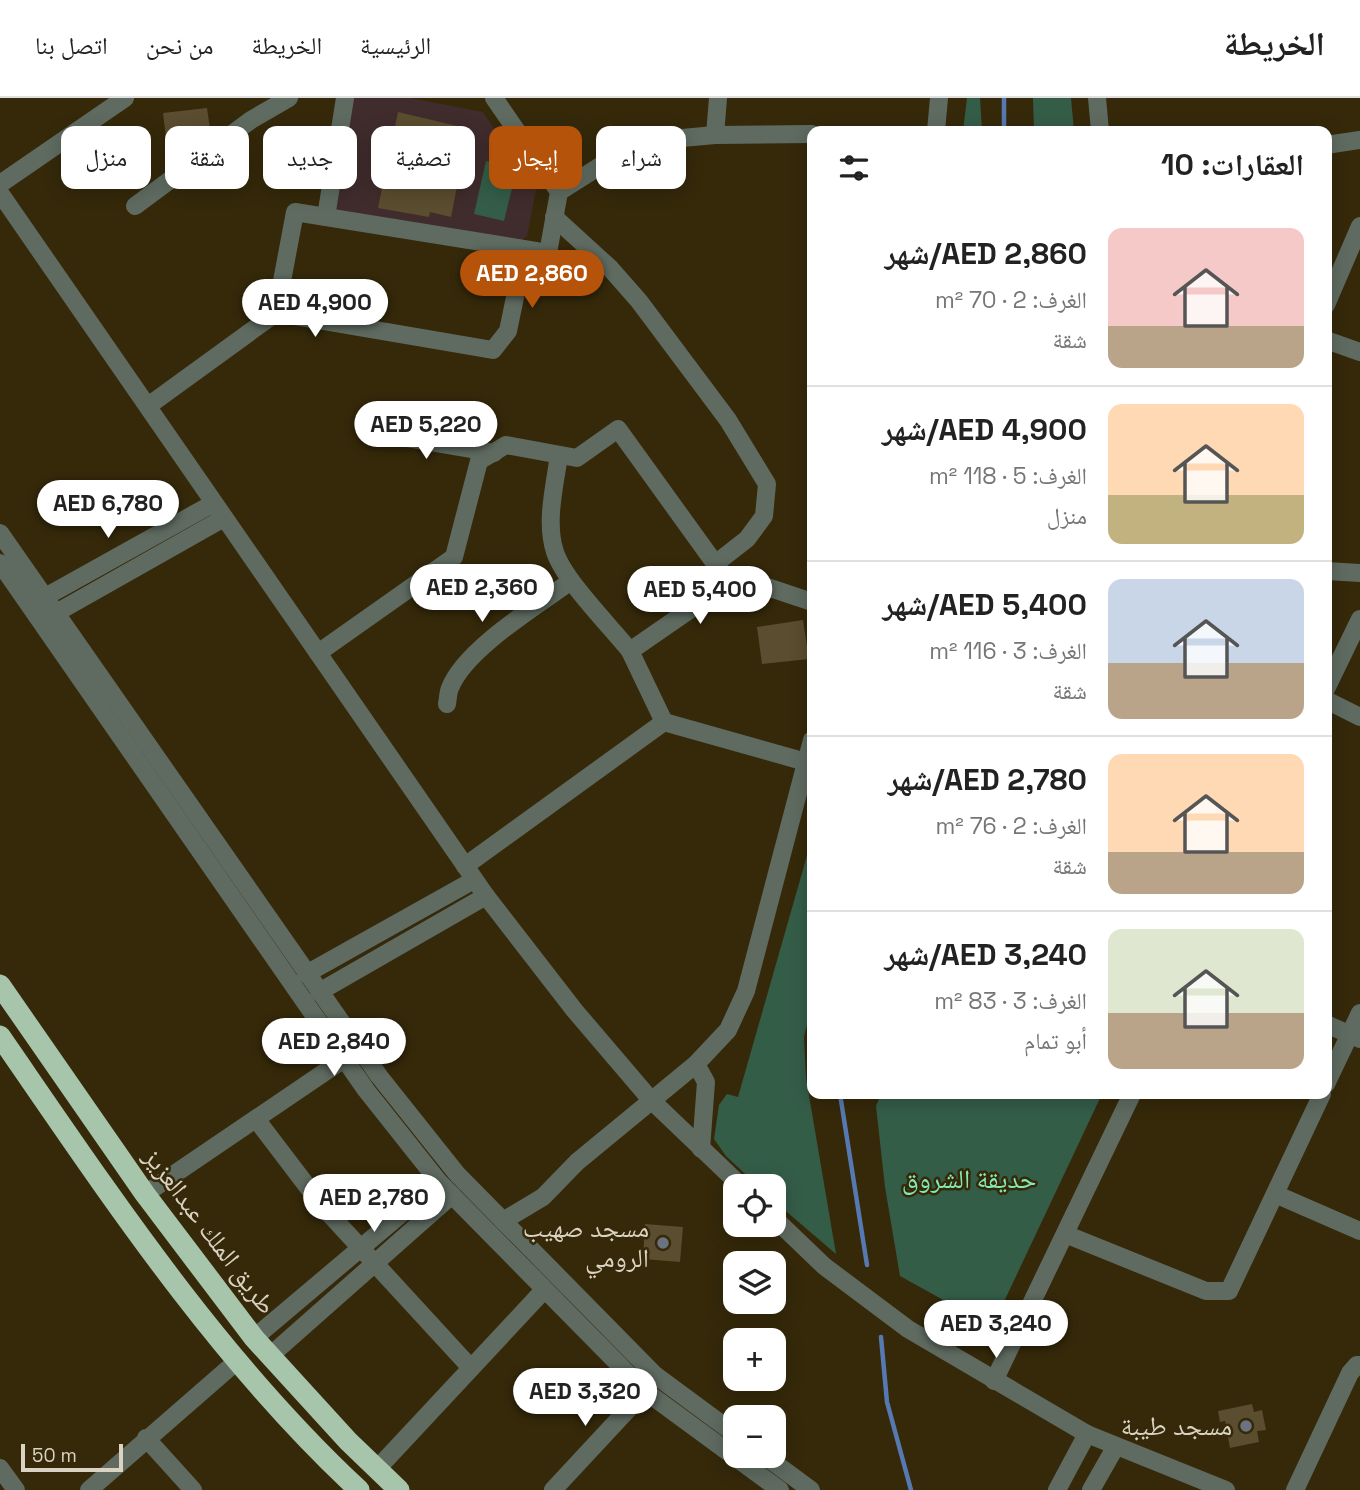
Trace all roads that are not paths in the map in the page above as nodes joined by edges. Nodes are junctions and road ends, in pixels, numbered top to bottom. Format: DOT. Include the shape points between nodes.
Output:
graph roads {
  1 [pos="125,98"];
  2 [pos="289,98"];
  3 [pos="345,98"];
  4 [pos="494,98"];
  5 [pos="718,98"];
  6 [pos="939,98"];
  7 [pos="1097,98"];
  8 [pos="936,126"];
  9 [pos="1100,126"];
  10 [pos="807,134"];
  11 [pos="715,135"];
  12 [pos="1360,140"];
  13 [pos="1332,144"];
  14 [pos="0,184"];
  15 [pos="0,192"];
  16 [pos="559,192"];
  17 [pos="135,206"];
  18 [pos="326,216"];
  19 [pos="554,217"];
  20 [pos="1360,226"];
  21 [pos="525,250"];
  22 [pos="1332,291"];
  23 [pos="276,313"];
  24 [pos="1332,342"];
  25 [pos="1360,352"];
  26 [pos="148,406"];
  27 [pos="365,431"];
  28 [pos="494,453"];
  29 [pos="559,455"];
  30 [pos="219,510"];
  31 [pos="0,533"];
  32 [pos="0,563"];
  33 [pos="715,565"];
  34 [pos="1332,571"];
  35 [pos="1360,573"];
  36 [pos="571,581"];
  37 [pos="729,583"];
  38 [pos="45,597"];
  39 [pos="807,600"];
  40 [pos="35,613"];
  41 [pos="56,613"];
  42 [pos="1360,619"];
  43 [pos="630,651"];
  44 [pos="318,653"];
  45 [pos="1332,677"];
  46 [pos="1332,703"];
  47 [pos="447,704"];
  48 [pos="1360,717"];
  49 [pos="664,722"];
  50 [pos="807,758"];
  51 [pos="806,762"];
  52 [pos="470,873"];
  53 [pos="486,896"];
  54 [pos="306,974"];
  55 [pos="0,985"];
  56 [pos="319,992"];
  57 [pos="1360,1013"];
  58 [pos="1332,1027"];
  59 [pos="0,1036"];
  60 [pos="1355,1037"];
  61 [pos="344,1059"];
  62 [pos="696,1064"];
  63 [pos="1332,1074"];
  64 [pos="1130,1099"];
  65 [pos="1320,1099"];
  66 [pos="651,1100"];
  67 [pos="256,1119"];
  68 [pos="701,1149"];
  69 [pos="728,1174"];
  70 [pos="439,1182"];
  71 [pos="145,1194"];
  72 [pos="1275,1194"];
  73 [pos="452,1195"];
  74 [pos="503,1221"];
  75 [pos="786,1230"];
  76 [pos="1360,1231"];
  77 [pos="1065,1234"];
  78 [pos="361,1248"];
  79 [pos="376,1263"];
  80 [pos="544,1290"];
  81 [pos="254,1338"];
  82 [pos="271,1355"];
  83 [pos="237,1361"];
  84 [pos="1360,1365"];
  85 [pos="471,1368"];
  86 [pos="994,1381"];
  87 [pos="645,1391"];
  88 [pos="723,1425"];
  89 [pos="1087,1434"];
  90 [pos="146,1438"];
  91 [pos="1116,1446"];
  92 [pos="0,1468"];
  93 [pos="781,1468"];
  94 [pos="377,1469"];
  95 [pos="16,1490"];
  96 [pos="89,1490"];
  97 [pos="193,1490"];
  98 [pos="359,1490"];
  99 [pos="399,1490"];
  100 [pos="553,1490"];
  101 [pos="780,1490"];
  102 [pos="811,1490"];
  103 [pos="1057,1490"];
  104 [pos="1091,1490"];
  105 [pos="1226,1490"];
  106 [pos="1295,1490"];
  1 -- 14 [label="street"];
  2 -- 17 [label="street" via="251,120"];
  3 -- 18 [label="street"];
  4 -- 16 [label="street"];
  5 -- 11 [label="street"];
  6 -- 8 [label="street"];
  7 -- 9 [label="street"];
  10 -- 11 [label="street"];
  11 -- 16 [label="street" via="638,142"];
  12 -- 13 [label="street"];
  15 -- 26 [label="street"];
  16 -- 19 [label="street"];
  18 -- 21 [label="street"];
  18 -- 23 [label="street" via="295,212"];
  19 -- 21 [label="street" via="548,253"];
  19 -- 33 [label="street" via="639,301 727,420 767,484 764,516 747,539"];
  20 -- 22 [label="street"];
  21 -- 23 [label="street" via="508,331 493,350"];
  23 -- 26 [label="street"];
  24 -- 25 [label="street"];
  26 -- 30 [label="street"];
  27 -- 28 [label="street"];
  28 -- 29 [label="street" via="506,445"];
  28 -- 44 [label="street" via="479,461 454,557"];
  29 -- 33 [label="street" via="577,458 618,429"];
  29 -- 36 [label="street" via="551,534"];
  30 -- 38 [label="street"];
  30 -- 41 [label="street"];
  30 -- 44 [label="street"];
  31 -- 38 [label="street"];
  32 -- 40 [label="street"];
  33 -- 37 [label="street"];
  34 -- 35 [label="street"];
  36 -- 43 [label="street"];
  36 -- 47 [label="street" via="465,663 449,688"];
  37 -- 39 [label="street" via="737,577"];
  37 -- 43 [label="street"];
  38 -- 40 [label="street"];
  38 -- 41 [label="street"];
  40 -- 41 [label="street"];
  40 -- 61 [label="street"];
  41 -- 54 [label="street"];
  42 -- 45 [label="street"];
  43 -- 49 [label="street"];
  44 -- 52 [label="street"];
  46 -- 48 [label="street"];
  49 -- 51 [label="street"];
  49 -- 52 [label="street"];
  50 -- 51 [label="street"];
  51 -- 62 [label="street" via="747,991 728,1030"];
  52 -- 53 [label="street"];
  52 -- 54 [label="street"];
  53 -- 56 [label="street"];
  53 -- 66 [label="street"];
  54 -- 56 [label="street"];
  55 -- 71 [label="highway, طريق الملك عبدالعزيز"];
  56 -- 74 [label="street" via="457,1174"];
  57 -- 60 [label="street"];
  58 -- 60 [label="street"];
  59 -- 83 [label="highway" via="114,1201"];
  60 -- 63 [label="street"];
  61 -- 67 [label="street"];
  61 -- 70 [label="street"];
  62 -- 66 [label="street"];
  62 -- 68 [label="street" via="706,1082"];
  64 -- 77 [label="street"];
  65 -- 72 [label="street"];
  66 -- 68 [label="street"];
  66 -- 74 [label="street" via="543,1197"];
  67 -- 71 [label="street"];
  67 -- 78 [label="street" via="323,1207"];
  68 -- 69 [label="street"];
  70 -- 73 [label="street"];
  70 -- 78 [label="street"];
  71 -- 81 [label="highway, طريق الملك عبدالعزيز"];
  72 -- 76 [label="street"];
  72 -- 77 [label="street" via="1229,1291 1206,1291"];
  73 -- 79 [label="street"];
  73 -- 80 [label="street"];
  74 -- 88 [label="street" via="655,1375"];
  75 -- 86 [label="street" via="824,1266 908,1329"];
  77 -- 86 [label="street"];
  78 -- 79 [label="street"];
  78 -- 81 [label="street"];
  79 -- 82 [label="street"];
  79 -- 85 [label="street"];
  80 -- 85 [label="street"];
  80 -- 87 [label="street"];
  81 -- 82 [label="highway, طريق الملك عبدالعزيز"];
  82 -- 94 [label="highway, طريق الملك عبدالعزيز"];
  83 -- 90 [label="street"];
  83 -- 98 [label="highway"];
  84 -- 106 [label="street" via="1350,1373"];
  85 -- 94 [label="street"];
  86 -- 89 [label="street"];
  87 -- 100 [label="street"];
  87 -- 101 [label="street"];
  89 -- 91 [label="street"];
  89 -- 103 [label="street"];
  90 -- 96 [label="street"];
  90 -- 97 [label="street"];
  91 -- 104 [label="street"];
  91 -- 105 [label="street"];
  92 -- 95 [label="street"];
  93 -- 102 [label="street"];
  94 -- 99 [label="highway, طريق الملك عبدالعزيز"];
}
